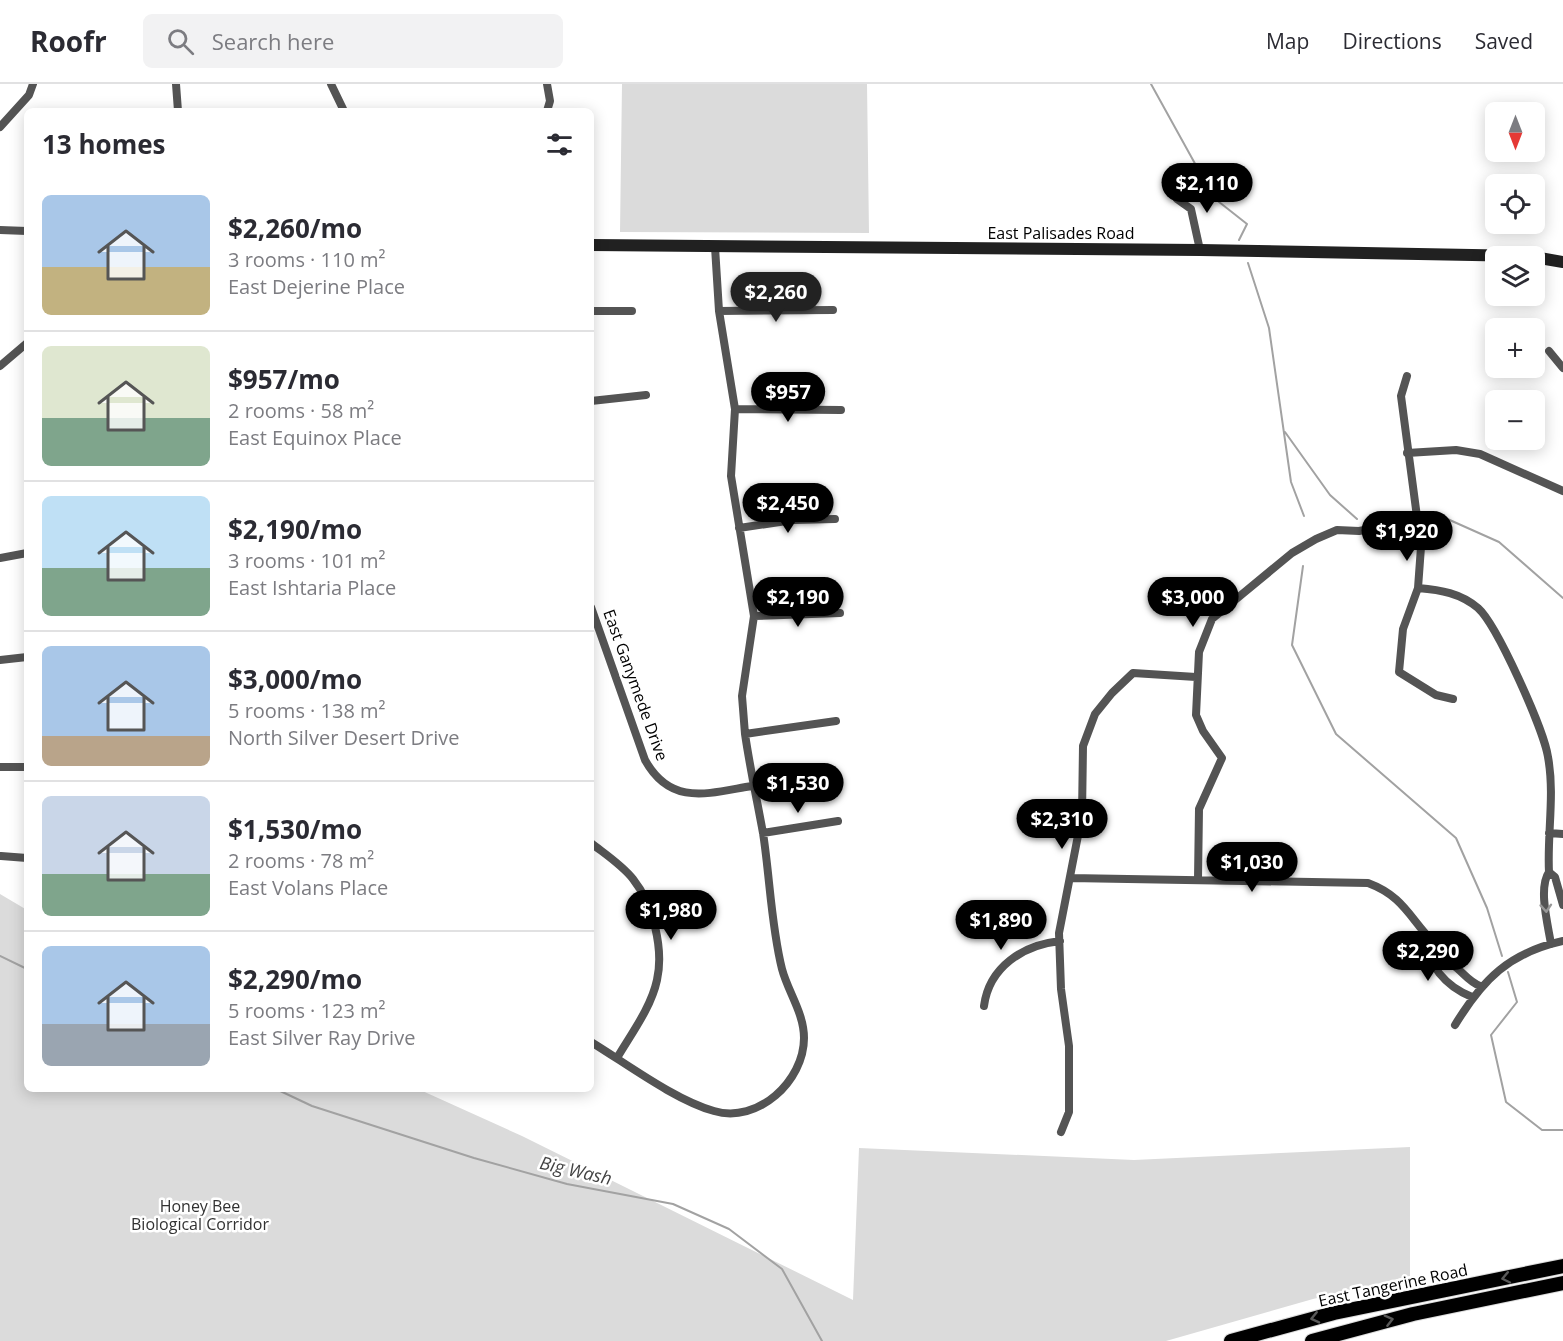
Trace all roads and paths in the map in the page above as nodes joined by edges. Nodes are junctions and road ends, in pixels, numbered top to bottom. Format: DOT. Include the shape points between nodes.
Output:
graph roads {
  1 [pos="33,84"];
  2 [pos="176,84"];
  3 [pos="330,84"];
  4 [pos="547,84"];
  5 [pos="178,108"];
  6 [pos="342,108"];
  7 [pos="548,108"];
  8 [pos="0,127"];
  9 [pos="1178,199"];
  10 [pos="0,230"];
  11 [pos="24,231"];
  12 [pos="594,245"];
  13 [pos="715,247"];
  14 [pos="1200,250"];
  15 [pos="1485,256"];
  16 [pos="1545,259"];
  17 [pos="1563,262"];
  18 [pos="833,310"];
  19 [pos="594,311"];
  20 [pos="633,311"];
  21 [pos="719,311"];
  22 [pos="24,346"];
  23 [pos="1549,351"];
  24 [pos="0,366"];
  25 [pos="1563,368"];
  26 [pos="1407,376"];
  27 [pos="646,395"];
  28 [pos="594,401"];
  29 [pos="735,409"];
  30 [pos="841,411"];
  31 [pos="1407,453"];
  32 [pos="1563,491"];
  33 [pos="835,519"];
  34 [pos="1419,520"];
  35 [pos="740,528"];
  36 [pos="24,554"];
  37 [pos="0,558"];
  38 [pos="1418,588"];
  39 [pos="840,613"];
  40 [pos="594,616"];
  41 [pos="754,616"];
  42 [pos="24,657"];
  43 [pos="0,660"];
  44 [pos="1196,677"];
  45 [pos="1453,699"];
  46 [pos="836,721"];
  47 [pos="746,734"];
  48 [pos="0,767"];
  49 [pos="24,768"];
  50 [pos="752,786"];
  51 [pos="838,821"];
  52 [pos="763,833"];
  53 [pos="1549,833"];
  54 [pos="1563,834"];
  55 [pos="594,846"];
  56 [pos="1,856"];
  57 [pos="24,858"];
  58 [pos="1549,872"];
  59 [pos="1071,878"];
  60 [pos="1198,879"];
  61 [pos="1563,905"];
  62 [pos="1424,936"];
  63 [pos="1060,941"];
  64 [pos="1563,941"];
  65 [pos="1551,944"];
  66 [pos="1480,986"];
  67 [pos="1472,997"];
  68 [pos="984,1006"];
  69 [pos="1455,1025"];
  70 [pos="594,1044"];
  71 [pos="617,1058"];
  72 [pos="1061,1132"];
  73 [pos="1563,1266"];
  74 [pos="1563,1283"];
  75 [pos="1231,1341"];
  76 [pos="1312,1341"];
  1 -- 8 [label="street" via="29,95"];
  2 -- 5 [label="street"];
  3 -- 6 [label="street"];
  4 -- 7 [label="street"];
  9 -- 14 [label="street" via="1191,209"];
  10 -- 11 [label="street"];
  12 -- 13 [label="street, East Palisades Road"];
  13 -- 14 [label="street, East Palisades Road"];
  13 -- 21 [label="street"];
  14 -- 15 [label="street, East Palisades Road"];
  16 -- 17 [label="street, East Palisades Road"];
  18 -- 21 [label="street"];
  19 -- 20 [label="street"];
  21 -- 29 [label="street"];
  22 -- 24 [label="street"];
  23 -- 25 [label="street"];
  26 -- 31 [label="street" via="1401,396"];
  27 -- 28 [label="street"];
  29 -- 30 [label="street"];
  29 -- 35 [label="street" via="731,476"];
  31 -- 32 [label="street" via="1456,450 1480,454"];
  31 -- 34 [label="street"];
  33 -- 35 [label="street"];
  34 -- 38 [label="street"];
  34 -- 44 [label="street" via="1359,531 1337,530 1292,553 1212,619 1201,642"];
  35 -- 41 [label="street"];
  36 -- 37 [label="street"];
  38 -- 45 [label="street" via="1403,629 1399,672 1436,695"];
  38 -- 53 [label="street" via="1453,593 1480,610 1487,621 1530,705 1548,757"];
  39 -- 41 [label="street"];
  40 -- 50 [label="street, East Ganymede Drive" via="654,776 685,794"];
  41 -- 47 [label="street" via="742,696"];
  42 -- 43 [label="street"];
  44 -- 59 [label="street" via="1133,673 1095,714 1083,746 1082,815"];
  44 -- 60 [label="street" via="1196,715 1222,758 1199,809"];
  46 -- 47 [label="street"];
  47 -- 50 [label="street"];
  48 -- 49 [label="street"];
  50 -- 52 [label="street"];
  51 -- 52 [label="street"];
  52 -- 71 [label="street" via="782,971 799,1011 804,1037 801,1063 787,1086 764,1105 740,1112 717,1112 694,1104"];
  53 -- 54 [label="street"];
  53 -- 58 [label="street"];
  55 -- 71 [label="street" via="633,880 649,908 658,944 657,980 647,1007"];
  56 -- 57 [label="street"];
  58 -- 61 [label="street" via="1555,878"];
  58 -- 65 [label="street, one-way" via="1544,904"];
  59 -- 60 [label="street"];
  59 -- 63 [label="street"];
  60 -- 62 [label="street" via="1368,883 1392,894 1405,906"];
  62 -- 66 [label="street" via="1434,943 1443,959"];
  62 -- 67 [label="street" via="1438,974"];
  63 -- 68 [label="street" via="1035,946 1012,958 989,985"];
  63 -- 72 [label="street" via="1069,1057 1069,1112"];
  64 -- 65 [label="street"];
  65 -- 66 [label="street" via="1512,961"];
  66 -- 67 [label="street"];
  67 -- 69 [label="street"];
  70 -- 71 [label="street"];
  73 -- 75 [label="main road, East Tangerine Road, one-way" via="1334,1313"];
  76 -- 74 [label="main road, East Tangerine Road, one-way" via="1413,1314"];
}
